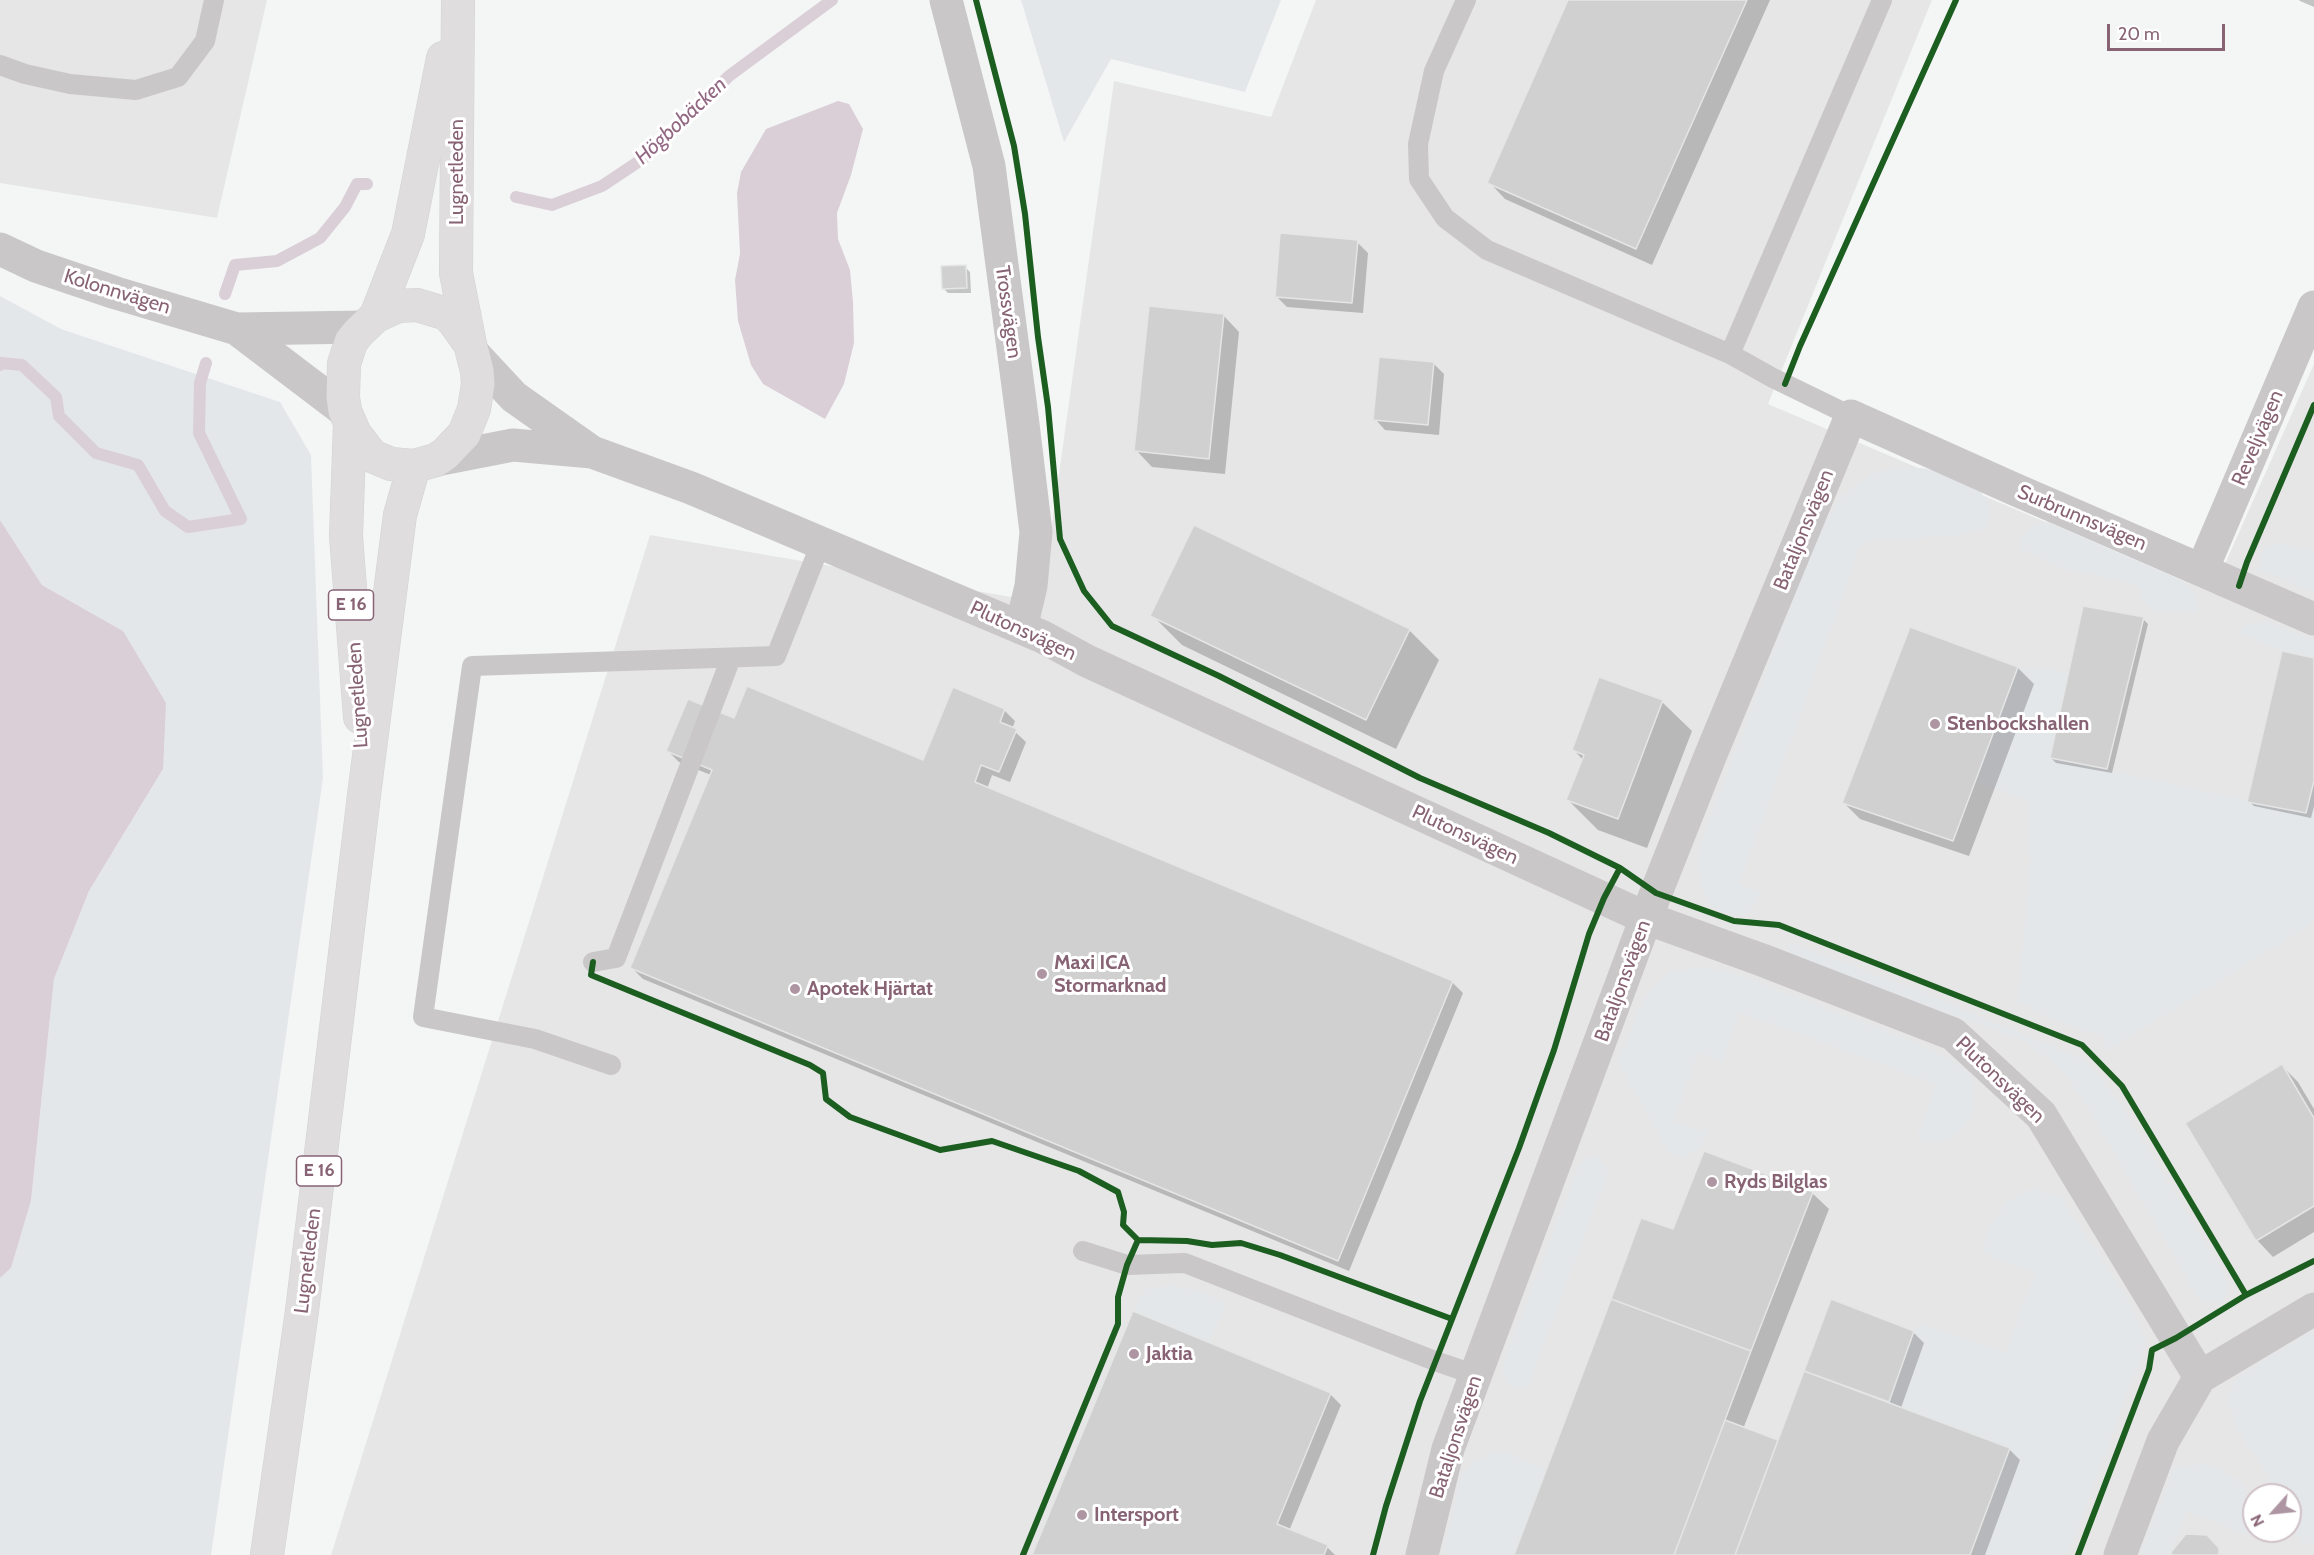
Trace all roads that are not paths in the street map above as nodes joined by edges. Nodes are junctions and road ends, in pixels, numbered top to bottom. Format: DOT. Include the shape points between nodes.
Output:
graph roads {
  1 [pos="214,0"];
  2 [pos="456,0"];
  3 [pos="946,0"];
  4 [pos="1466,0"];
  5 [pos="1882,0"];
  6 [pos="0,65"];
  7 [pos="0,249"];
  8 [pos="2314,307"];
  9 [pos="370,322"];
  10 [pos="237,329"];
  11 [pos="472,349"];
  12 [pos="1730,354"];
  13 [pos="1851,416"];
  14 [pos="347,417"];
  15 [pos="592,452"];
  16 [pos="425,463"];
  17 [pos="821,543"];
  18 [pos="2202,570"];
  19 [pos="2314,619"];
  20 [pos="1021,628"];
  21 [pos="731,658"];
  22 [pos="365,787"];
  23 [pos="1646,918"];
  24 [pos="592,962"];
  25 [pos="611,1065"];
  26 [pos="1083,1251"];
  27 [pos="2314,1309"];
  28 [pos="1476,1375"];
  29 [pos="2200,1377"];
  30 [pos="267,1555"];
  31 [pos="1422,1555"];
  32 [pos="2120,1555"];
  1 -- 6 [label="lane" via="206,41 178,77 136,90 70,84"];
  2 -- 9 [label="highway, Lugnetleden / E 16" via="408,234"];
  2 -- 11 [label="highway, Lugnetleden / E 16" via="456,273"];
  3 -- 20 [label="street, Trossvägen" via="989,166 1036,532 1031,586"];
  4 -- 12 [label="lane" via="1434,71 1418,144 1419,179 1445,218 1487,250"];
  5 -- 12 [label="lane"];
  7 -- 10 [label="street, Kolonnvägen" via="36,266"];
  8 -- 18 [label="street, Reveljvägen"];
  9 -- 10 [label="street, Kolonnvägen"];
  9 -- 11 [label="highway, E 16" via="398,306 426,306 447,314"];
  9 -- 14 [label="highway, E 16" via="351,342 344,364"];
  10 -- 14 [label="street, Kolonnvägen"];
  11 -- 15 [label="street, Plutonsvägen" via="514,396"];
  11 -- 16 [label="highway, E 16" via="478,384 464,435 455,446"];
  12 -- 13 [label="lane"];
  13 -- 18 [label="street, Surbrunnsvägen"];
  13 -- 23 [label="street, Bataljonsvägen"];
  14 -- 16 [label="highway, E 16" via="354,434 372,456 391,464"];
  14 -- 22 [label="highway, Lugnetleden / E 16" via="346,536"];
  15 -- 16 [label="street, Plutonsvägen" via="513,445"];
  15 -- 17 [label="street, Plutonsvägen" via="691,488"];
  16 -- 22 [label="highway, Lugnetleden / E 16" via="400,515"];
  17 -- 20 [label="street, Plutonsvägen"];
  17 -- 21 [label="lane" via="776,656"];
  18 -- 19 [label="street, Surbrunnsvägen"];
  20 -- 23 [label="street, Plutonsvägen"];
  21 -- 24 [label="lane" via="616,958"];
  21 -- 25 [label="lane" via="472,666 423,1017 535,1039"];
  22 -- 30 [label="highway, Lugnetleden / E 16" via="302,1311"];
  23 -- 28 [label="street, Bataljonsvägen"];
  23 -- 29 [label="street, Plutonsvägen" via="1953,1034 2041,1115"];
  26 -- 28 [label="lane" via="1127,1265 1185,1263"];
  27 -- 29 [label="street"];
  28 -- 31 [label="street, Bataljonsvägen" via="1448,1449"];
  29 -- 32 [label="street" via="2163,1441"];
}
